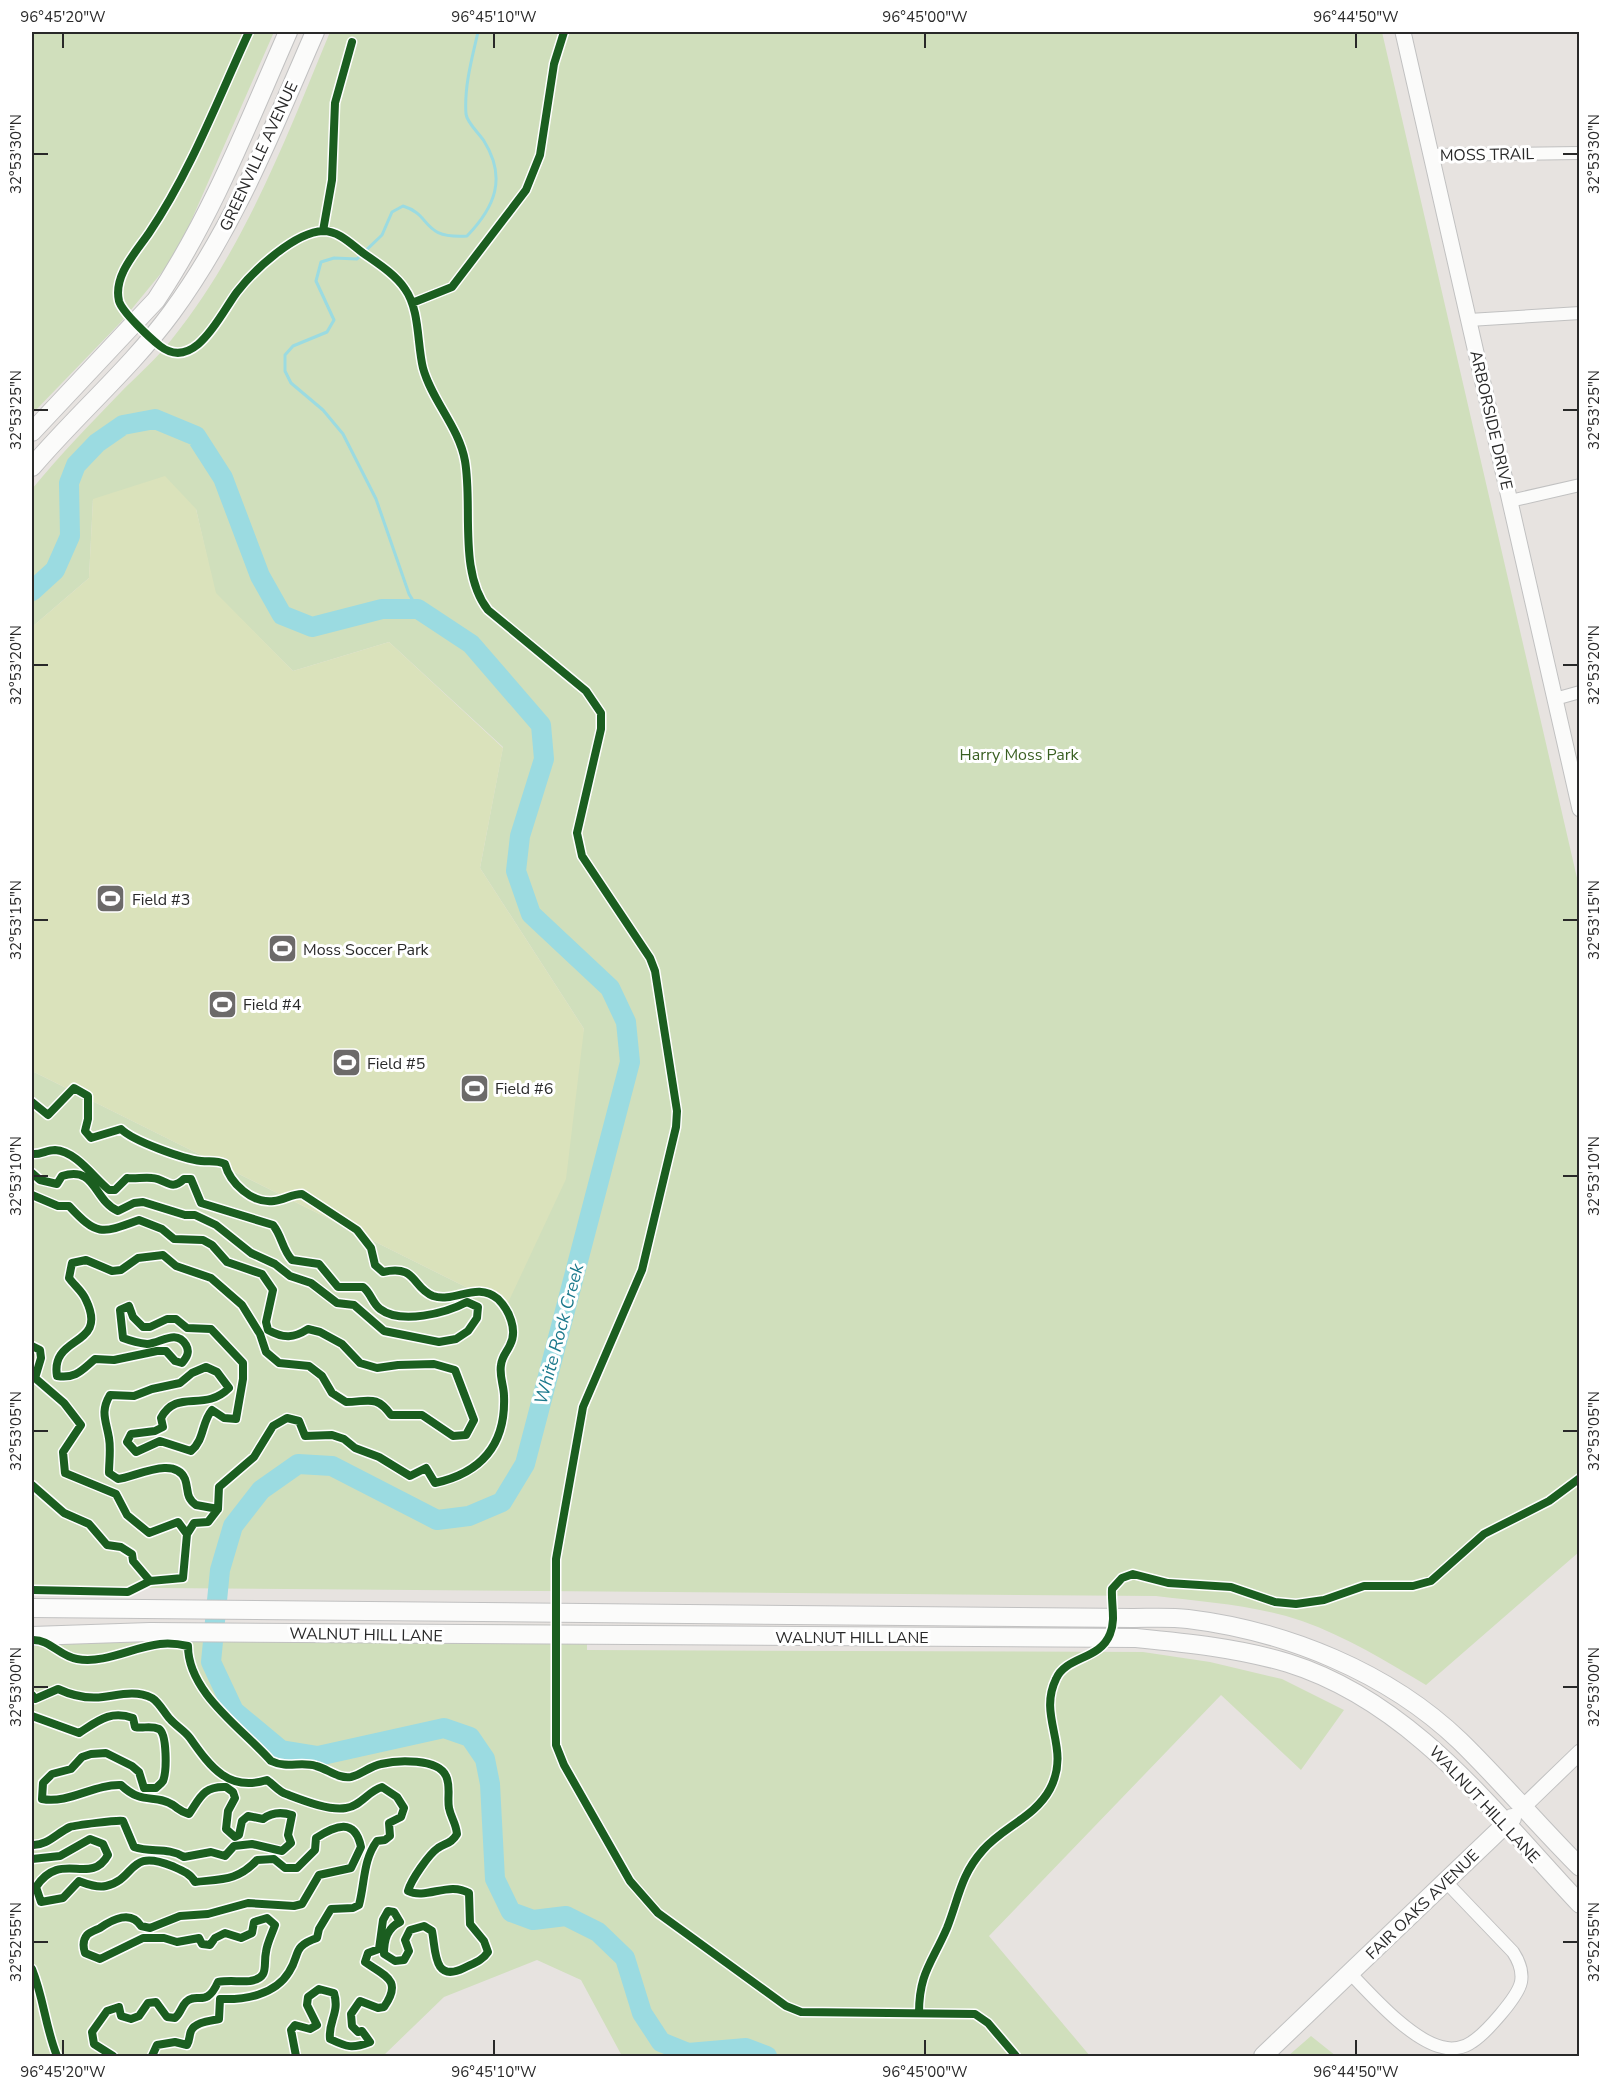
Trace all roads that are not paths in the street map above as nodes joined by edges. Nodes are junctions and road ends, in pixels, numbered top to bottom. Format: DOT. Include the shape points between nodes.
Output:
graph roads {
  1 [pos="288,32"];
  2 [pos="315,32"];
  3 [pos="1403,32"];
  4 [pos="1580,153"];
  5 [pos="1431,155"];
  6 [pos="1580,313"];
  7 [pos="1469,320"];
  8 [pos="32,432"];
  9 [pos="32,467"];
  10 [pos="1580,485"];
  11 [pos="1510,501"];
  12 [pos="1580,692"];
  13 [pos="1555,699"];
  14 [pos="1580,809"];
  15 [pos="32,1608"];
  16 [pos="32,1636"];
  17 [pos="1580,1752"];
  18 [pos="1522,1808"];
  19 [pos="1505,1825"];
  20 [pos="1580,1867"];
  21 [pos="1446,1882"];
  22 [pos="1580,1904"];
  23 [pos="1350,1973"];
  24 [pos="1263,2056"];
  1 -- 8 [label="main road, GREENVILLE AVENUE" via="207,212 156,300"];
  2 -- 9 [label="main road, GREENVILLE AVENUE" via="237,208 172,313"];
  3 -- 5 [label="street, ARBORSIDE DRIVE"];
  4 -- 5 [label="street, MOSS TRAIL"];
  5 -- 7 [label="street, ARBORSIDE DRIVE"];
  6 -- 7 [label="street"];
  7 -- 11 [label="street, ARBORSIDE DRIVE"];
  10 -- 11 [label="street"];
  11 -- 13 [label="street, ARBORSIDE DRIVE"];
  12 -- 13 [label="street"];
  13 -- 14 [label="street, ARBORSIDE DRIVE"];
  15 -- 18 [label="main road, WALNUT HILL LANE" via="1186,1619 1253,1632 1331,1658 1368,1676 1437,1721"];
  16 -- 19 [label="main road, WALNUT HILL LANE" via="150,1632 1136,1638 1253,1654 1331,1681 1420,1736"];
  17 -- 18 [label="street, FAIR OAKS AVENUE"];
  18 -- 19 [label="main road, FAIR OAKS AVENUE"];
  18 -- 20 [label="main road, WALNUT HILL LANE"];
  19 -- 21 [label="main road, FAIR OAKS AVENUE"];
  19 -- 22 [label="main road, WALNUT HILL LANE"];
  21 -- 23 [label="main road, FAIR OAKS AVENUE"];
  21 -- 23 [label="street" via="1520,1963 1522,1980 1518,1994 1474,2041 1460,2048 1430,2043 1382,2007"];
  23 -- 24 [label="main road, FAIR OAKS AVENUE"];
}
